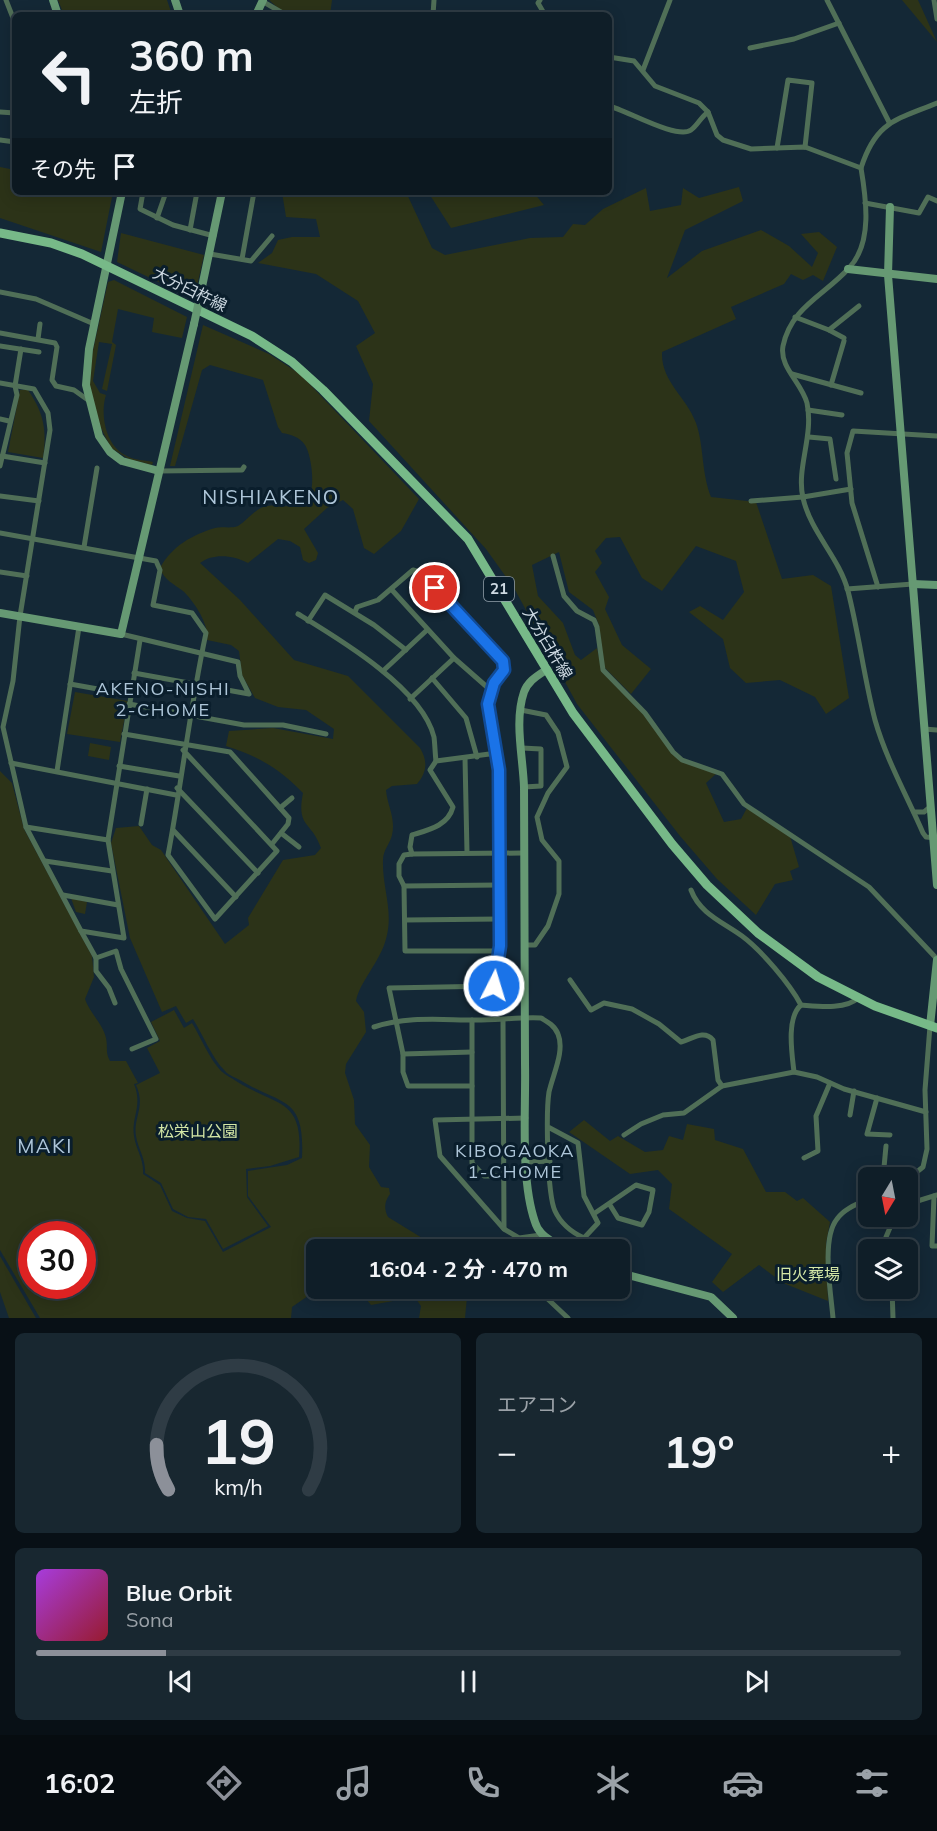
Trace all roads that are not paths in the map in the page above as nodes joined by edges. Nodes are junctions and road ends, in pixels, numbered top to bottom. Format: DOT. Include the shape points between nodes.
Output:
graph roads {
  1 [pos="6,0"];
  2 [pos="670,0"];
  3 [pos="827,0"];
  4 [pos="934,0"];
  5 [pos="263,1"];
  6 [pos="281,12"];
  7 [pos="12,15"];
  8 [pos="937,19"];
  9 [pos="839,23"];
  10 [pos="750,48"];
  11 [pos="612,57"];
  12 [pos="643,70"];
  13 [pos="937,103"];
  14 [pos="612,106"];
  15 [pos="708,112"];
  16 [pos="889,122"];
  17 [pos="805,147"];
  18 [pos="777,148"];
  19 [pos="861,168"];
  20 [pos="121,195"];
  21 [pos="142,195"];
  22 [pos="165,195"];
  23 [pos="196,195"];
  24 [pos="221,195"];
  25 [pos="253,195"];
  26 [pos="937,201"];
  27 [pos="866,203"];
  28 [pos="890,207"];
  29 [pos="157,218"];
  30 [pos="190,230"];
  31 [pos="0,233"];
  32 [pos="214,236"];
  33 [pos="272,236"];
  34 [pos="210,254"];
  35 [pos="242,259"];
  36 [pos="107,266"];
  37 [pos="848,269"];
  38 [pos="888,275"];
  39 [pos="937,279"];
  40 [pos="0,292"];
  41 [pos="859,306"];
  42 [pos="795,317"];
  43 [pos="40,324"];
  44 [pos="94,324"];
  45 [pos="829,330"];
  46 [pos="0,333"];
  47 [pos="38,339"];
  48 [pos="0,346"];
  49 [pos="21,349"];
  50 [pos="39,352"];
  51 [pos="792,374"];
  52 [pos="0,383"];
  53 [pos="831,385"];
  54 [pos="15,386"];
  55 [pos="861,393"];
  56 [pos="88,400"];
  57 [pos="808,410"];
  58 [pos="842,415"];
  59 [pos="0,419"];
  60 [pos="9,421"];
  61 [pos="901,434"];
  62 [pos="937,436"];
  63 [pos="809,437"];
  64 [pos="2,456"];
  65 [pos="45,463"];
  66 [pos="0,466"];
  67 [pos="244,467"];
  68 [pos="97,468"];
  69 [pos="159,471"];
  70 [pos="836,479"];
  71 [pos="850,489"];
  72 [pos="0,496"];
  73 [pos="803,497"];
  74 [pos="39,501"];
  75 [pos="751,501"];
  76 [pos="0,533"];
  77 [pos="33,539"];
  78 [pos="84,547"];
  79 [pos="139,556"];
  80 [pos="553,556"];
  81 [pos="0,572"];
  82 [pos="27,576"];
  83 [pos="913,584"];
  84 [pos="937,585"];
  85 [pos="878,587"];
  86 [pos="392,590"];
  87 [pos="847,590"];
  88 [pos="355,612"];
  89 [pos="0,613"];
  90 [pos="298,614"];
  91 [pos="20,616"];
  92 [pos="309,621"];
  93 [pos="79,627"];
  94 [pos="427,630"];
  95 [pos="121,634"];
  96 [pos="140,640"];
  97 [pos="406,650"];
  98 [pos="201,651"];
  99 [pos="454,658"];
  100 [pos="546,670"];
  101 [pos="383,671"];
  102 [pos="134,673"];
  103 [pos="432,678"];
  104 [pos="195,683"];
  105 [pos="70,684"];
  106 [pos="130,695"];
  107 [pos="491,695"];
  108 [pos="410,699"];
  109 [pos="129,704"];
  110 [pos="521,710"];
  111 [pos="190,714"];
  112 [pos="924,729"];
  113 [pos="937,730"];
  114 [pos="124,734"];
  115 [pos="326,735"];
  116 [pos="184,747"];
  117 [pos="522,748"];
  118 [pos="496,753"];
  119 [pos="477,757"];
  120 [pos="465,758"];
  121 [pos="436,760"];
  122 [pos="11,763"];
  123 [pos="119,766"];
  124 [pos="57,771"];
  125 [pos="179,776"];
  126 [pos="117,782"];
  127 [pos="524,787"];
  128 [pos="147,789"];
  129 [pos="177,792"];
  130 [pos="292,798"];
  131 [pos="930,807"];
  132 [pos="280,808"];
  133 [pos="914,813"];
  134 [pos="141,824"];
  135 [pos="26,827"];
  136 [pos="173,831"];
  137 [pos="281,833"];
  138 [pos="935,838"];
  139 [pos="108,840"];
  140 [pos="272,844"];
  141 [pos="299,847"];
  142 [pos="467,852"];
  143 [pos="498,852"];
  144 [pos="522,852"];
  145 [pos="412,854"];
  146 [pos="45,861"];
  147 [pos="112,871"];
  148 [pos="258,873"];
  149 [pos="499,885"];
  150 [pos="937,885"];
  151 [pos="405,886"];
  152 [pos="691,890"];
  153 [pos="63,895"];
  154 [pos="236,897"];
  155 [pos="118,904"];
  156 [pos="500,919"];
  157 [pos="405,920"];
  158 [pos="81,931"];
  159 [pos="524,945"];
  160 [pos="497,951"];
  161 [pos="96,958"];
  162 [pos="937,960"];
  163 [pos="936,974"];
  164 [pos="570,980"];
  165 [pos="858,998"];
  166 [pos="115,1003"];
  167 [pos="801,1005"];
  168 [pos="525,1018"];
  169 [pos="396,1019"];
  170 [pos="472,1020"];
  171 [pos="503,1020"];
  172 [pos="374,1027"];
  173 [pos="935,1027"];
  174 [pos="132,1049"];
  175 [pos="472,1052"];
  176 [pos="403,1054"];
  177 [pos="794,1072"];
  178 [pos="830,1083"];
  179 [pos="472,1086"];
  180 [pos="722,1086"];
  181 [pos="854,1091"];
  182 [pos="877,1098"];
  183 [pos="926,1112"];
  184 [pos="850,1115"];
  185 [pos="525,1118"];
  186 [pos="505,1119"];
  187 [pos="473,1120"];
  188 [pos="927,1126"];
  189 [pos="937,1126"];
  190 [pos="548,1127"];
  191 [pos="624,1135"];
  192 [pos="890,1135"];
  193 [pos="886,1146"];
  194 [pos="804,1158"];
  195 [pos="527,1161"];
  196 [pos="550,1161"];
  197 [pos="884,1167"];
  198 [pos="918,1170"];
  199 [pos="504,1176"];
  200 [pos="936,1195"];
  201 [pos="918,1201"];
  202 [pos="858,1203"];
  203 [pos="610,1205"];
  204 [pos="595,1213"];
  205 [pos="504,1229"];
  206 [pos="541,1235"];
  207 [pos="549,1239"];
  208 [pos="937,1246"];
  209 [pos="630,1276"];
  210 [pos="548,1299"];
  211 [pos="892,1299"];
  212 [pos="568,1318"];
  213 [pos="733,1318"];
  214 [pos="833,1318"];
  215 [pos="893,1318"];
  1 -- 7 [label="street"];
  2 -- 12 [label="street"];
  3 -- 9 [label="street"];
  4 -- 8 [label="street"];
  5 -- 6 [label="street"];
  9 -- 10 [label="street" via="794,39"];
  9 -- 16 [label="street"];
  11 -- 12 [label="street" via="634,61"];
  12 -- 15 [label="street" via="655,86 699,103"];
  13 -- 16 [label="street"];
  14 -- 15 [label="street" via="681,132 691,130"];
  15 -- 18 [label="street" via="723,140 751,149"];
  16 -- 19 [label="street" via="869,145"];
  17 -- 18 [label="street"];
  17 -- 18 [label="street" via="812,83 788,80"];
  17 -- 19 [label="street"];
  19 -- 27 [label="street"];
  20 -- 36 [label="street"];
  21 -- 29 [label="street" via="140,209"];
  22 -- 29 [label="street"];
  23 -- 30 [label="street"];
  24 -- 32 [label="street"];
  25 -- 35 [label="street"];
  26 -- 28 [label="street" via="928,197 919,213"];
  27 -- 28 [label="street"];
  27 -- 37 [label="street" via="860,248"];
  28 -- 38 [label="street"];
  29 -- 30 [label="street"];
  30 -- 32 [label="street"];
  31 -- 36 [label="main road, 大分臼杵線 / 21" via="63,246"];
  32 -- 34 [label="street"];
  33 -- 35 [label="street" via="251,261"];
  34 -- 35 [label="street"];
  34 -- 69 [label="street, bridge"];
  36 -- 44 [label="street"];
  36 -- 100 [label="main road, 大分臼杵線 / 21" via="252,336 310,378 460,530 486,566"];
  37 -- 38 [label="street"];
  37 -- 42 [label="street"];
  38 -- 39 [label="street"];
  38 -- 61 [label="street"];
  40 -- 44 [label="street" via="36,299"];
  41 -- 45 [label="street"];
  42 -- 45 [label="street"];
  42 -- 51 [label="street" via="783,345 783,358"];
  43 -- 47 [label="street"];
  44 -- 56 [label="street" via="86,374"];
  45 -- 53 [label="street" via="844,339"];
  46 -- 47 [label="street"];
  47 -- 56 [label="street" via="52,341 57,347 52,380 56,386 74,390"];
  48 -- 49 [label="street"];
  49 -- 50 [label="street"];
  49 -- 54 [label="street"];
  51 -- 53 [label="street"];
  51 -- 57 [label="street"];
  52 -- 54 [label="street"];
  53 -- 55 [label="street"];
  54 -- 60 [label="street" via="17,395"];
  54 -- 65 [label="street" via="34,389 48,414"];
  56 -- 69 [label="street" via="99,436 110,452 122,461"];
  57 -- 58 [label="street"];
  57 -- 63 [label="street"];
  59 -- 60 [label="street"];
  60 -- 64 [label="street"];
  61 -- 62 [label="street"];
  61 -- 71 [label="street" via="854,431 847,453"];
  61 -- 83 [label="street"];
  63 -- 70 [label="street" via="830,439"];
  63 -- 73 [label="street"];
  64 -- 65 [label="street"];
  64 -- 66 [label="street"];
  65 -- 74 [label="street"];
  67 -- 69 [label="street"];
  68 -- 78 [label="street"];
  69 -- 79 [label="street"];
  71 -- 73 [label="street"];
  71 -- 85 [label="street"];
  72 -- 74 [label="street"];
  73 -- 75 [label="street"];
  73 -- 87 [label="street" via="813,528"];
  74 -- 77 [label="street"];
  76 -- 77 [label="street"];
  77 -- 78 [label="street"];
  77 -- 82 [label="street"];
  78 -- 79 [label="street"];
  79 -- 95 [label="street"];
  79 -- 98 [label="street" via="156,561 160,570 153,605 192,612 205,629"];
  80 -- 162 [label="street" via="564,596 577,611 594,620 603,670 645,713 673,752 682,760 722,774 744,804 869,887"];
  81 -- 82 [label="street"];
  82 -- 91 [label="street"];
  83 -- 84 [label="street"];
  83 -- 85 [label="street"];
  83 -- 112 [label="street"];
  85 -- 87 [label="street"];
  86 -- 88 [label="street" via="357,607"];
  86 -- 94 [label="street"];
  86 -- 107 [label="street" via="413,570 420,572 495,650 504,670"];
  87 -- 133 [label="street" via="876,722"];
  88 -- 92 [label="street" via="325,595"];
  88 -- 97 [label="street"];
  89 -- 91 [label="street"];
  90 -- 92 [label="street"];
  91 -- 93 [label="street"];
  91 -- 122 [label="street" via="3,727"];
  92 -- 101 [label="street"];
  93 -- 95 [label="street"];
  93 -- 105 [label="street"];
  94 -- 97 [label="street"];
  94 -- 99 [label="street"];
  95 -- 96 [label="street"];
  96 -- 98 [label="street"];
  96 -- 102 [label="street"];
  97 -- 101 [label="street"];
  98 -- 104 [label="street"];
  98 -- 104 [label="street" via="238,662 249,694"];
  99 -- 103 [label="street"];
  99 -- 107 [label="street"];
  100 -- 110 [label="street" via="532,679 524,691"];
  100 -- 165 [label="main road, 大分臼杵線 / 21" via="597,748 707,885 780,951"];
  101 -- 108 [label="street"];
  102 -- 104 [label="street"];
  102 -- 106 [label="street"];
  103 -- 108 [label="street"];
  103 -- 119 [label="street" via="466,718"];
  104 -- 111 [label="street"];
  105 -- 106 [label="street"];
  105 -- 124 [label="street"];
  106 -- 109 [label="street"];
  107 -- 118 [label="street" via="488,704"];
  108 -- 121 [label="street" via="425,717 434,737"];
  109 -- 111 [label="street"];
  109 -- 114 [label="street"];
  110 -- 117 [label="street"];
  110 -- 159 [label="street" via="546,715 558,733 567,767 537,817 542,840 559,861 559,894 548,926 536,945"];
  111 -- 115 [label="street" via="244,725 283,725"];
  111 -- 116 [label="street"];
  112 -- 113 [label="street"];
  112 -- 131 [label="street"];
  114 -- 116 [label="street"];
  114 -- 123 [label="street"];
  116 -- 125 [label="street"];
  116 -- 132 [label="street" via="230,752"];
  116 -- 140 [label="street"];
  117 -- 127 [label="street"];
  117 -- 127 [label="street" via="541,749 541,786"];
  118 -- 119 [label="street"];
  118 -- 143 [label="street"];
  119 -- 120 [label="street"];
  120 -- 121 [label="street"];
  120 -- 142 [label="street"];
  121 -- 145 [label="street" via="430,770 453,807 451,815 438,826 412,835"];
  122 -- 124 [label="street"];
  122 -- 135 [label="street"];
  123 -- 125 [label="street"];
  123 -- 126 [label="street"];
  124 -- 126 [label="street"];
  125 -- 129 [label="street"];
  126 -- 128 [label="street"];
  126 -- 139 [label="street"];
  127 -- 144 [label="street"];
  128 -- 129 [label="street"];
  128 -- 134 [label="street"];
  129 -- 136 [label="street"];
  129 -- 148 [label="street"];
  130 -- 132 [label="street"];
  131 -- 133 [label="street"];
  131 -- 138 [label="street"];
  132 -- 137 [label="street" via="289,818"];
  133 -- 138 [label="street" via="922,833"];
  135 -- 139 [label="street"];
  135 -- 146 [label="street"];
  136 -- 154 [label="street"];
  136 -- 154 [label="street" via="168,855 215,919"];
  137 -- 140 [label="street"];
  137 -- 141 [label="street"];
  138 -- 150 [label="street"];
  139 -- 147 [label="street"];
  140 -- 148 [label="street" via="277,851"];
  142 -- 143 [label="street"];
  142 -- 145 [label="street"];
  143 -- 144 [label="street"];
  143 -- 149 [label="street"];
  144 -- 159 [label="street"];
  145 -- 151 [label="street" via="404,855 399,864 399,876"];
  146 -- 147 [label="street"];
  146 -- 153 [label="street"];
  147 -- 155 [label="street"];
  148 -- 154 [label="street"];
  149 -- 151 [label="street"];
  149 -- 156 [label="street"];
  151 -- 157 [label="street"];
  152 -- 167 [label="street" via="696,905 744,938"];
  153 -- 155 [label="street"];
  153 -- 158 [label="street"];
  155 -- 158 [label="street" via="124,938"];
  156 -- 157 [label="street"];
  156 -- 160 [label="street"];
  157 -- 160 [label="street" via="405,951"];
  158 -- 161 [label="street"];
  159 -- 168 [label="street"];
  160 -- 169 [label="street" via="494,986 389,988"];
  161 -- 166 [label="street" via="96,971 110,988"];
  161 -- 174 [label="street" via="116,951 156,1039"];
  162 -- 163 [label="street"];
  163 -- 173 [label="street"];
  164 -- 180 [label="street" via="591,1010 604,1004 633,1009 681,1042 710,1035"];
  165 -- 167 [label="street" via="845,1004"];
  165 -- 173 [label="main road, 大分臼杵線 / 21"];
  167 -- 177 [label="street" via="796,1009 792,1031"];
  168 -- 171 [label="street"];
  168 -- 185 [label="street"];
  168 -- 190 [label="street" via="541,1018 557,1032 559,1054 548,1101"];
  169 -- 170 [label="street"];
  169 -- 172 [label="street"];
  169 -- 176 [label="street"];
  170 -- 171 [label="street"];
  170 -- 175 [label="street"];
  171 -- 186 [label="street"];
  173 -- 183 [label="street" via="925,1090"];
  175 -- 176 [label="street"];
  175 -- 179 [label="street"];
  176 -- 179 [label="street" via="408,1086"];
  177 -- 178 [label="street"];
  177 -- 180 [label="street"];
  178 -- 181 [label="street"];
  178 -- 194 [label="street" via="816,1116 818,1151"];
  179 -- 187 [label="street"];
  180 -- 191 [label="street" via="684,1113 663,1115"];
  181 -- 182 [label="street"];
  181 -- 184 [label="street"];
  182 -- 183 [label="street"];
  182 -- 192 [label="street" via="867,1134"];
  183 -- 188 [label="street"];
  185 -- 186 [label="street"];
  185 -- 195 [label="street"];
  186 -- 187 [label="street"];
  186 -- 199 [label="street"];
  187 -- 199 [label="street" via="472,1163 484,1176"];
  187 -- 205 [label="street" via="435,1120 436,1142 440,1156"];
  188 -- 189 [label="street"];
  188 -- 198 [label="street" via="922,1167"];
  190 -- 196 [label="street"];
  190 -- 204 [label="street" via="578,1143 584,1196"];
  193 -- 197 [label="street"];
  195 -- 196 [label="street"];
  195 -- 206 [label="street" via="534,1221"];
  196 -- 204 [label="street" via="553,1208 561,1222 584,1238 598,1223"];
  199 -- 205 [label="street"];
  200 -- 201 [label="street"];
  200 -- 208 [label="street" via="932,1246"];
  202 -- 214 [label="street" via="835,1221 830,1236"];
  203 -- 203 [label="street" via="618,1218 642,1225 653,1190 636,1185"];
  203 -- 204 [label="street"];
  205 -- 206 [label="street" via="519,1238"];
  206 -- 207 [label="street"];
  209 -- 213 [label="street" via="711,1297"];
  210 -- 212 [label="street"];
  211 -- 215 [label="street"];
}
